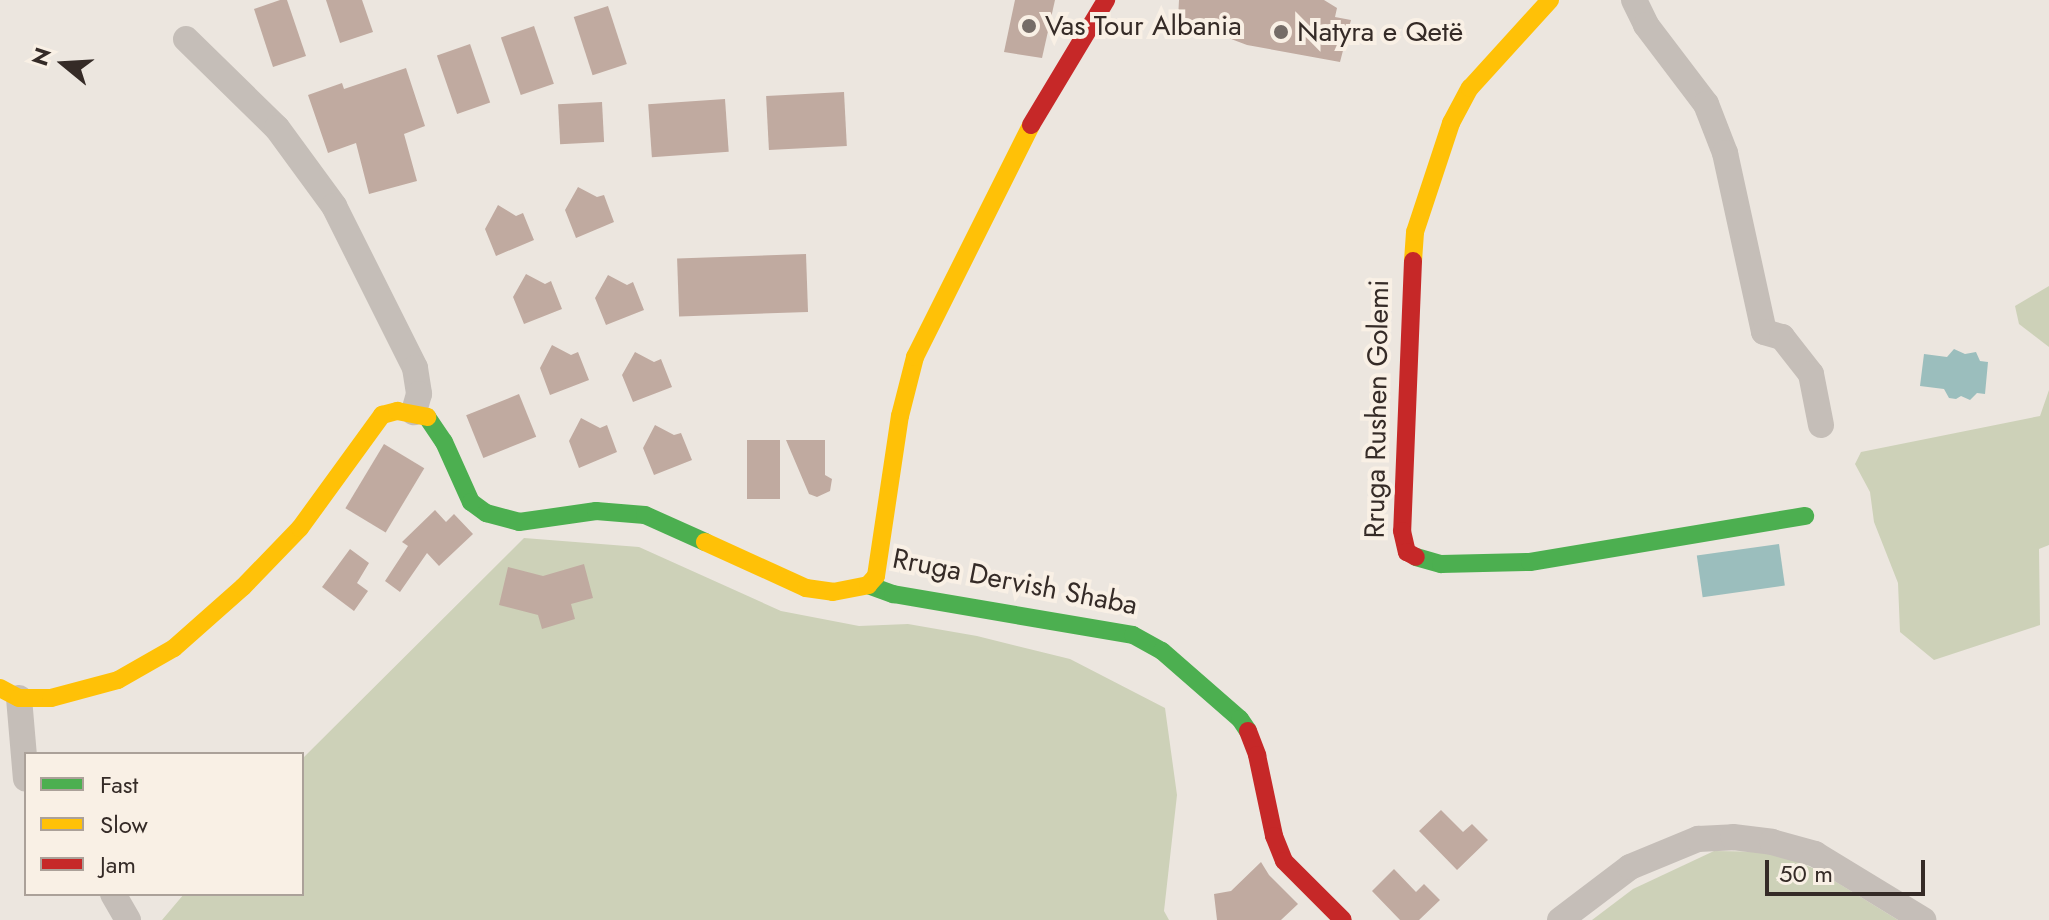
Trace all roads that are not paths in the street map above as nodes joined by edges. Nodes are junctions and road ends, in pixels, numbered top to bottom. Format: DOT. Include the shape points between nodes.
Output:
graph roads {
  1 [pos="1106,0"];
  2 [pos="1550,0"];
  3 [pos="1634,0"];
  4 [pos="186,39"];
  5 [pos="414,412"];
  6 [pos="1821,425"];
  7 [pos="1805,516"];
  8 [pos="868,585"];
  9 [pos="10,693"];
  10 [pos="24,768"];
  11 [pos="114,896"];
  12 [pos="128,920"];
  13 [pos="1343,920"];
  14 [pos="1560,920"];
  15 [pos="1923,920"];
  1 -- 8 [label="street, Rruga Dervish Shaba" via="1020,144 915,357 900,416 880,563"];
  2 -- 7 [label="street, Rruga Rushen Golemi" via="1470,88 1451,123 1415,232 1402,531 1407,552 1441,564 1530,562"];
  3 -- 6 [label="street" via="1652,34 1706,104 1725,153 1764,332 1782,337 1811,374"];
  4 -- 5 [label="street" via="277,128 334,206 415,368 419,394"];
  5 -- 8 [label="street" via="426,416 436,429 471,502 486,513 519,522 596,511 645,515 806,588 833,592"];
  5 -- 9 [label="street" via="382,415 300,528 174,648 118,680 51,698"];
  8 -- 13 [label="street, Rruga Dervish Shaba" via="893,594 1133,635 1162,651 1246,727 1284,861"];
  9 -- 10 [label="street"];
  11 -- 12 [label="street"];
  14 -- 15 [label="street" via="1630,867 1698,839 1733,837 1815,854"];
}
